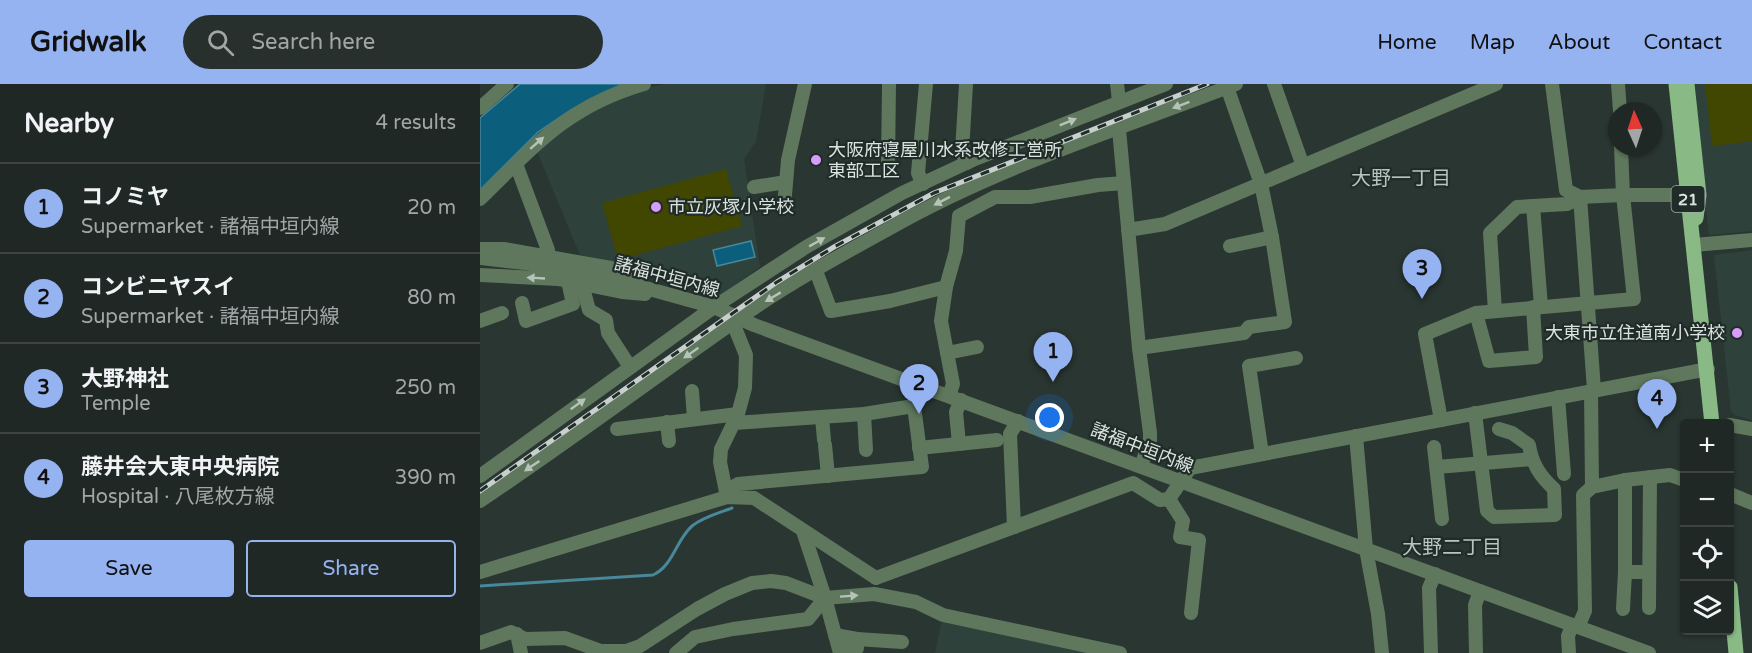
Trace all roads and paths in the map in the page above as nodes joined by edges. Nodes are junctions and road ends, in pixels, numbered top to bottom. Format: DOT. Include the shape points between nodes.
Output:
graph roads {
  1 [pos="507,84"];
  2 [pos="645,84"];
  3 [pos="805,84"];
  4 [pos="889,84"];
  5 [pos="926,84"];
  6 [pos="966,84"];
  7 [pos="1117,84"];
  8 [pos="1166,84"];
  9 [pos="1274,84"];
  10 [pos="1496,84"];
  11 [pos="1552,84"];
  12 [pos="1618,84"];
  13 [pos="1667,84"];
  14 [pos="1676,84"];
  15 [pos="1687,84"];
  16 [pos="1232,86"];
  17 [pos="1119,101"];
  18 [pos="1619,102"];
  19 [pos="480,108"];
  20 [pos="1119,129"];
  21 [pos="1683,153"];
  22 [pos="1621,156"];
  23 [pos="967,163"];
  24 [pos="516,164"];
  25 [pos="888,165"];
  26 [pos="1303,166"];
  27 [pos="1124,183"];
  28 [pos="923,184"];
  29 [pos="1261,184"];
  30 [pos="754,187"];
  31 [pos="1623,195"];
  32 [pos="1688,195"];
  33 [pos="1580,197"];
  34 [pos="480,199"];
  35 [pos="1533,206"];
  36 [pos="1128,230"];
  37 [pos="1272,237"];
  38 [pos="1752,240"];
  39 [pos="1694,245"];
  40 [pos="1230,246"];
  41 [pos="480,249"];
  42 [pos="549,257"];
  43 [pos="480,258"];
  44 [pos="816,271"];
  45 [pos="480,275"];
  46 [pos="568,281"];
  47 [pos="582,284"];
  48 [pos="946,288"];
  49 [pos="677,297"];
  50 [pos="1587,302"];
  51 [pos="522,303"];
  52 [pos="714,307"];
  53 [pos="1537,307"];
  54 [pos="1495,311"];
  55 [pos="502,313"];
  56 [pos="1476,313"];
  57 [pos="480,321"];
  58 [pos="736,321"];
  59 [pos="977,347"];
  60 [pos="1140,348"];
  61 [pos="947,353"];
  62 [pos="1296,358"];
  63 [pos="630,367"];
  64 [pos="1708,369"];
  65 [pos="920,386"];
  66 [pos="1592,390"];
  67 [pos="692,391"];
  68 [pos="1558,397"];
  69 [pos="955,398"];
  70 [pos="914,406"];
  71 [pos="1475,413"];
  72 [pos="864,414"];
  73 [pos="822,417"];
  74 [pos="736,418"];
  75 [pos="694,419"];
  76 [pos="1714,419"];
  77 [pos="1441,420"];
  78 [pos="1018,421"];
  79 [pos="667,422"];
  80 [pos="1734,426"];
  81 [pos="617,429"];
  82 [pos="1499,429"];
  83 [pos="1752,429"];
  84 [pos="1356,436"];
  85 [pos="669,441"];
  86 [pos="998,441"];
  87 [pos="959,444"];
  88 [pos="1434,447"];
  89 [pos="919,448"];
  90 [pos="867,450"];
  91 [pos="1262,454"];
  92 [pos="1532,459"];
  93 [pos="1482,464"];
  94 [pos="1141,466"];
  95 [pos="1437,467"];
  96 [pos="1564,474"];
  97 [pos="480,476"];
  98 [pos="828,476"];
  99 [pos="1650,477"];
  100 [pos="1680,479"];
  101 [pos="1625,480"];
  102 [pos="1181,482"];
  103 [pos="1592,487"];
  104 [pos="726,494"];
  105 [pos="1734,495"];
  106 [pos="1169,499"];
  107 [pos="480,501"];
  108 [pos="1752,502"];
  109 [pos="1442,519"];
  110 [pos="1014,527"];
  111 [pos="802,531"];
  112 [pos="1366,549"];
  113 [pos="480,572"];
  114 [pos="1625,572"];
  115 [pos="1648,572"];
  116 [pos="1435,574"];
  117 [pos="876,579"];
  118 [pos="1480,591"];
  119 [pos="874,594"];
  120 [pos="825,598"];
  121 [pos="1649,608"];
  122 [pos="1623,609"];
  123 [pos="1191,613"];
  124 [pos="1575,626"];
  125 [pos="1734,631"];
  126 [pos="517,634"];
  127 [pos="835,634"];
  128 [pos="857,639"];
  129 [pos="902,642"];
  130 [pos="480,643"];
  131 [pos="627,652"];
  132 [pos="521,653"];
  133 [pos="676,653"];
  134 [pos="840,653"];
  135 [pos="1120,653"];
  136 [pos="1382,653"];
  137 [pos="1431,653"];
  138 [pos="1476,653"];
  139 [pos="1569,653"];
  140 [pos="1649,653"];
  141 [pos="1736,653"];
  1 -- 19 [label="street"];
  24 -- 2 [label="street, one-way" via="567,118 602,99"];
  3 -- 30 [label="street" via="788,160 786,189"];
  4 -- 25 [label="street"];
  5 -- 28 [label="street" via="918,173"];
  6 -- 23 [label="street" via="962,152"];
  7 -- 17 [label="street"];
  8 -- 17 [label="street"];
  9 -- 26 [label="street"];
  10 -- 26 [label="street"];
  11 -- 33 [label="street" via="1566,190"];
  12 -- 18 [label="street"];
  13 -- 21 [label="main road"];
  14 -- 21 [label="main road, 21"];
  15 -- 39 [label="main road" via="1699,195"];
  16 -- 20 [label="street, one-way"];
  16 -- 29 [label="street"];
  23 -- 17 [label="street, one-way"];
  20 -- 27 [label="street"];
  20 -- 44 [label="street, one-way" via="969,187"];
  21 -- 32 [label="main road, 21"];
  22 -- 31 [label="street"];
  23 -- 28 [label="street"];
  24 -- 34 [label="street"];
  24 -- 42 [label="street"];
  26 -- 29 [label="street"];
  27 -- 36 [label="street"];
  27 -- 48 [label="street" via="1030,197 995,197 959,216 956,251"];
  52 -- 28 [label="street, one-way" via="806,247"];
  29 -- 36 [label="street" via="1165,224"];
  29 -- 37 [label="street"];
  31 -- 32 [label="street"];
  31 -- 33 [label="street"];
  31 -- 50 [label="street" via="1634,299"];
  32 -- 39 [label="main road, 21"];
  33 -- 35 [label="street" via="1567,204"];
  33 -- 50 [label="street"];
  35 -- 53 [label="street"];
  35 -- 54 [label="street" via="1517,207 1490,233"];
  36 -- 60 [label="street"];
  37 -- 40 [label="street"];
  37 -- 60 [label="street" via="1285,322 1249,327 1244,333"];
  38 -- 39 [label="street"];
  39 -- 64 [label="main road, 21"];
  41 -- 42 [label="street"];
  42 -- 49 [label="street" via="611,268"];
  43 -- 49 [label="street, 諸福中垣内線" via="535,264"];
  44 -- 48 [label="street" via="831,311"];
  44 -- 58 [label="street, one-way"];
  46 -- 45 [label="street, one-way"];
  46 -- 47 [label="street"];
  46 -- 51 [label="street" via="573,304 526,321"];
  47 -- 49 [label="street"];
  47 -- 63 [label="street" via="589,310 606,320 608,333"];
  48 -- 61 [label="street" via="941,321"];
  49 -- 52 [label="street, 諸福中垣内線"];
  50 -- 53 [label="street"];
  50 -- 66 [label="street"];
  52 -- 58 [label="street, 諸福中垣内線"];
  52 -- 63 [label="street"];
  53 -- 54 [label="street"];
  53 -- 56 [label="street" via="1536,357 1489,361"];
  54 -- 56 [label="street"];
  55 -- 57 [label="street"];
  56 -- 77 [label="street" via="1425,334"];
  58 -- 65 [label="street, 諸福中垣内線"];
  58 -- 74 [label="street" via="746,355 745,388"];
  58 -- 107 [label="street, one-way"];
  59 -- 61 [label="street"];
  60 -- 94 [label="street" via="1150,433"];
  61 -- 69 [label="street"];
  62 -- 91 [label="street" via="1249,366"];
  97 -- 63 [label="street, one-way"];
  64 -- 66 [label="street"];
  64 -- 76 [label="main road, 21"];
  65 -- 69 [label="street, 諸福中垣内線"];
  65 -- 70 [label="street"];
  66 -- 68 [label="street"];
  66 -- 103 [label="street"];
  67 -- 75 [label="street"];
  68 -- 71 [label="street"];
  68 -- 96 [label="street"];
  69 -- 78 [label="street, 諸福中垣内線"];
  69 -- 87 [label="street"];
  70 -- 72 [label="street"];
  70 -- 89 [label="street"];
  71 -- 77 [label="street"];
  71 -- 93 [label="street"];
  72 -- 73 [label="street"];
  72 -- 90 [label="street"];
  73 -- 74 [label="street"];
  73 -- 98 [label="street"];
  74 -- 75 [label="street"];
  74 -- 104 [label="street" via="721,448"];
  75 -- 79 [label="street"];
  77 -- 84 [label="street"];
  78 -- 94 [label="street, 諸福中垣内線"];
  78 -- 110 [label="street" via="1010,434"];
  79 -- 81 [label="street"];
  79 -- 85 [label="street"];
  80 -- 83 [label="street"];
  82 -- 92 [label="street" via="1529,445"];
  84 -- 91 [label="street"];
  84 -- 112 [label="street"];
  86 -- 87 [label="street"];
  87 -- 89 [label="street"];
  88 -- 95 [label="street"];
  89 -- 98 [label="street" via="922,467"];
  91 -- 102 [label="street" via="1190,468"];
  92 -- 93 [label="street"];
  92 -- 93 [label="street" via="1542,478 1554,489 1555,515 1494,517 1487,511"];
  93 -- 95 [label="street"];
  94 -- 102 [label="street, 諸福中垣内線"];
  95 -- 109 [label="street"];
  98 -- 104 [label="street" via="738,484"];
  99 -- 100 [label="street" via="1670,475"];
  99 -- 101 [label="street"];
  99 -- 115 [label="street"];
  101 -- 103 [label="street"];
  101 -- 114 [label="street"];
  102 -- 106 [label="street"];
  102 -- 112 [label="street, 諸福中垣内線"];
  103 -- 124 [label="street" via="1583,495 1585,610"];
  104 -- 111 [label="street" via="754,498"];
  104 -- 113 [label="street"];
  105 -- 108 [label="street"];
  106 -- 110 [label="street" via="1160,500 1133,483"];
  106 -- 123 [label="street" via="1183,521 1180,537 1199,540"];
  110 -- 117 [label="street"];
  111 -- 117 [label="street"];
  111 -- 120 [label="street"];
  112 -- 116 [label="street, 諸福中垣内線"];
  112 -- 136 [label="street"];
  114 -- 115 [label="street"];
  114 -- 122 [label="street"];
  115 -- 121 [label="street"];
  116 -- 118 [label="street, 諸福中垣内線"];
  116 -- 137 [label="street" via="1430,588"];
  117 -- 119 [label="street"];
  118 -- 124 [label="street, 諸福中垣内線"];
  118 -- 138 [label="street" via="1475,605"];
  120 -- 119 [label="street, one-way"];
  119 -- 135 [label="street" via="916,602 943,615"];
  120 -- 127 [label="street"];
  120 -- 131 [label="street" via="786,583 752,583 697,609"];
  120 -- 133 [label="street" via="808,619 695,636"];
  124 -- 139 [label="street" via="1568,636"];
  124 -- 140 [label="street, 諸福中垣内線"];
  125 -- 141 [label="main road"];
  126 -- 130 [label="street" via="511,632"];
  126 -- 131 [label="street" via="525,639 565,638 602,651"];
  126 -- 132 [label="street"];
  127 -- 128 [label="street"];
  127 -- 134 [label="street"];
  128 -- 129 [label="street"];
  128 -- 134 [label="street" via="857,648"];
}
